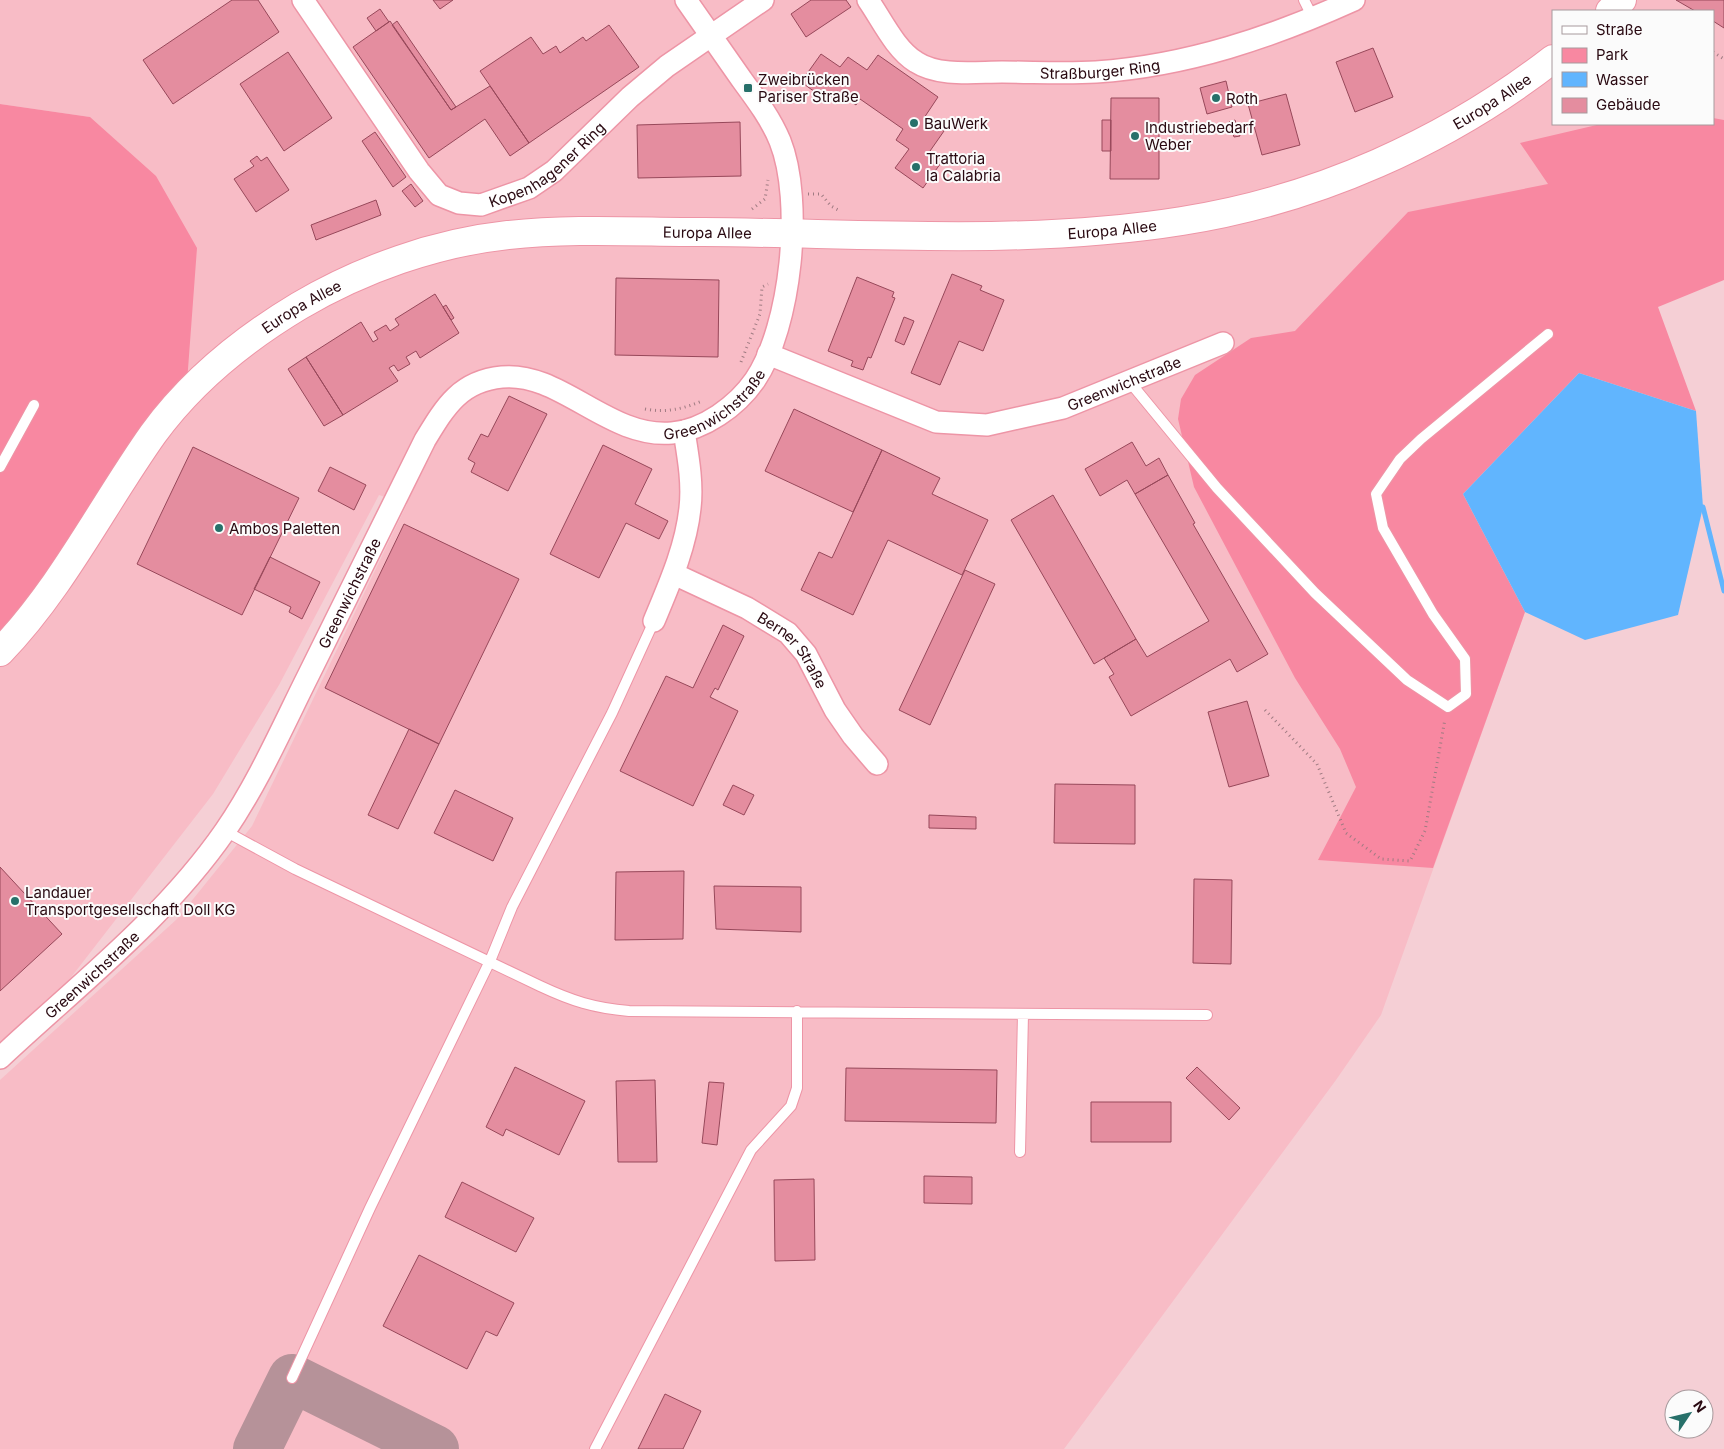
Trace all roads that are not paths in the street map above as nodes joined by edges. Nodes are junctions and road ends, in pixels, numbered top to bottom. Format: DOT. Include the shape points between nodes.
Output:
graph roads {
  1 [pos="303,0"];
  2 [pos="686,0"];
  3 [pos="763,0"];
  4 [pos="868,0"];
  5 [pos="1354,0"];
  6 [pos="1622,0"];
  7 [pos="1309,9"];
  8 [pos="1611,10"];
  9 [pos="711,36"];
  10 [pos="1552,60"];
  11 [pos="792,233"];
  12 [pos="1548,334"];
  13 [pos="1223,343"];
  14 [pos="768,354"];
  15 [pos="1129,381"];
  16 [pos="34,405"];
  17 [pos="684,431"];
  18 [pos="0,467"];
  19 [pos="674,574"];
  20 [pos="654,621"];
  21 [pos="0,652"];
  22 [pos="877,764"];
  23 [pos="225,831"];
  24 [pos="490,961"];
  25 [pos="797,1011"];
  26 [pos="1023,1014"];
  27 [pos="1207,1015"];
  28 [pos="0,1058"];
  29 [pos="1020,1152"];
  30 [pos="292,1378"];
  31 [pos="594,1449"];
  1 -- 9 [label="street, Kopenhagener Ring" via="419,171 439,195 459,204 480,205 529,188 554,171 667,66"];
  2 -- 9 [label="street, Greenwichstraße"];
  3 -- 9 [label="street, Kopenhagener Ring"];
  4 -- 7 [label="street, Straßburger Ring" via="904,52 917,63 938,71 964,72 1096,72 1165,63 1244,45"];
  5 -- 7 [label="street, Straßburger Ring"];
  6 -- 8 [label="main road"];
  9 -- 11 [label="street, Greenwichstraße" via="771,123 788,165"];
  10 -- 11 [label="main road, Europa Allee" via="1502,96 1430,138 1349,176 1225,213 1175,222 1078,232 956,235"];
  11 -- 14 [label="street, Greenwichstraße" via="788,283"];
  11 -- 21 [label="main road, Europa Allee" via="552,232 508,235 430,250 390,263 326,291 254,336 186,396 155,432 51,590"];
  12 -- 15 [label="lane" via="1421,439 1400,459 1376,494 1383,528 1433,614 1465,659 1466,694 1448,707 1407,680 1315,593 1217,488"];
  13 -- 15 [label="street, Greenwichstraße"];
  14 -- 15 [label="street, Greenwichstraße" via="936,422 987,425 1063,408"];
  14 -- 17 [label="street, Greenwichstraße" via="755,381 744,394 712,419"];
  16 -- 18 [label="lane"];
  17 -- 19 [label="street" via="691,506"];
  17 -- 23 [label="street, Greenwichstraße" via="657,434 638,430 528,380 504,377 479,381 460,392 444,409 425,440 279,734"];
  19 -- 20 [label="street"];
  19 -- 22 [label="street, Berner Straße" via="747,608 788,633 806,654 834,710"];
  20 -- 24 [label="lane" via="612,713 512,906"];
  23 -- 24 [label="lane" via="295,869"];
  23 -- 28 [label="street, Greenwichstraße" via="182,886 133,937"];
  24 -- 25 [label="lane" via="572,1002 597,1008 629,1011"];
  24 -- 30 [label="lane"];
  25 -- 26 [label="lane"];
  25 -- 31 [label="lane" via="797,1088 791,1106 751,1150"];
  26 -- 27 [label="lane"];
  26 -- 29 [label="lane"];
}
